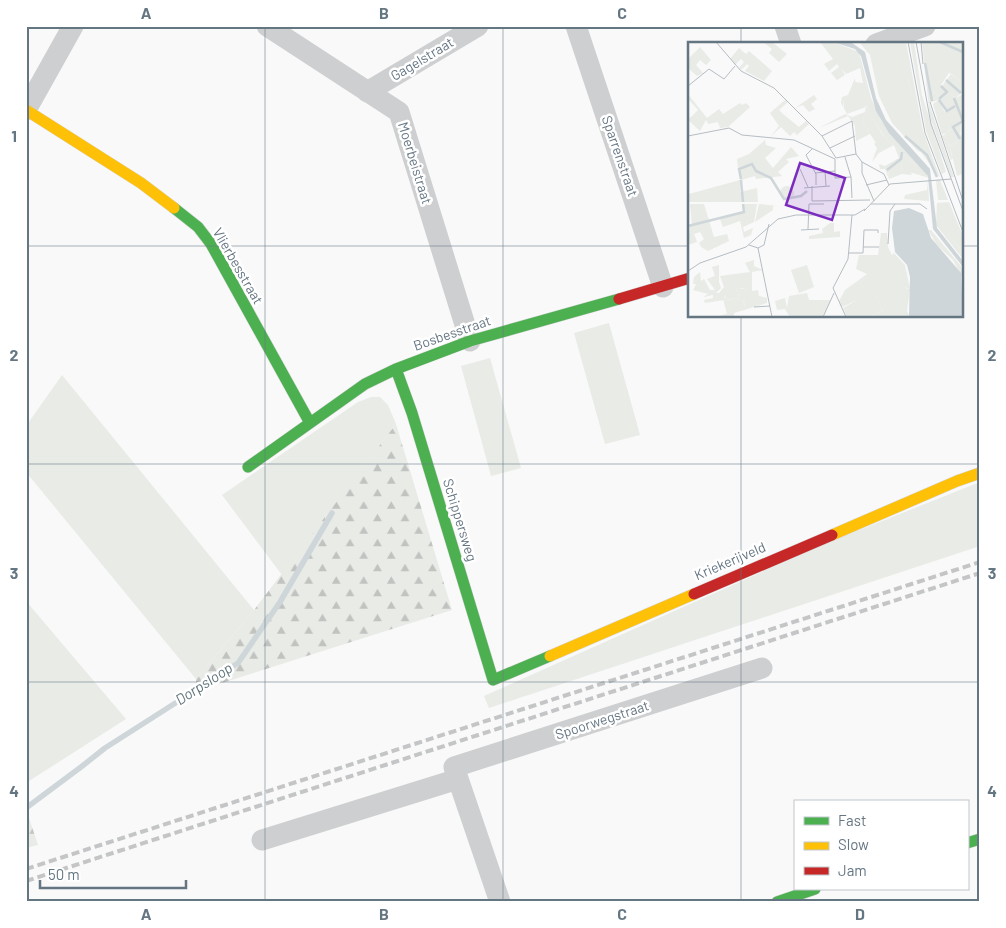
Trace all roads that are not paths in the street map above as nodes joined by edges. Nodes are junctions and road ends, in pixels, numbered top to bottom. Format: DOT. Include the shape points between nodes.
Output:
graph roads {
  1 [pos="73,26"];
  2 [pos="267,26"];
  3 [pos="478,26"];
  4 [pos="576,26"];
  5 [pos="785,26"];
  6 [pos="925,26"];
  7 [pos="291,33"];
  8 [pos="790,42"];
  9 [pos="881,42"];
  10 [pos="367,92"];
  11 [pos="26,110"];
  12 [pos="688,279"];
  13 [pos="664,287"];
  14 [pos="470,341"];
  15 [pos="396,369"];
  16 [pos="310,423"];
  17 [pos="248,467"];
  18 [pos="980,473"];
  19 [pos="762,668"];
  20 [pos="493,680"];
  21 [pos="458,779"];
  22 [pos="980,839"];
  23 [pos="262,840"];
  24 [pos="968,843"];
  25 [pos="812,890"];
  26 [pos="500,902"];
  27 [pos="777,902"];
  1 -- 11 [label="street"];
  2 -- 7 [label="street, Moerbeistraat"];
  3 -- 10 [label="street, Gagelstraat"];
  4 -- 13 [label="street, Sparrenstraat"];
  5 -- 8 [label="street"];
  6 -- 9 [label="street"];
  7 -- 10 [label="street, Moerbeistraat"];
  10 -- 14 [label="street, Moerbeistraat" via="399,112"];
  11 -- 16 [label="street, Vlierbesstraat" via="141,183 198,227 211,244"];
  12 -- 13 [label="street, Bosbesstraat"];
  13 -- 14 [label="street, Bosbesstraat"];
  14 -- 15 [label="street, Bosbesstraat"];
  15 -- 16 [label="street, Bosbesstraat" via="365,384"];
  15 -- 20 [label="street, Schippersweg"];
  16 -- 17 [label="street, Bosbesstraat"];
  18 -- 20 [label="street, Kriekerijveld"];
  19 -- 21 [label="street, Spoorwegstraat" via="454,767"];
  21 -- 23 [label="street"];
  21 -- 26 [label="street"];
  22 -- 24 [label="street"];
  25 -- 27 [label="street"];
}
